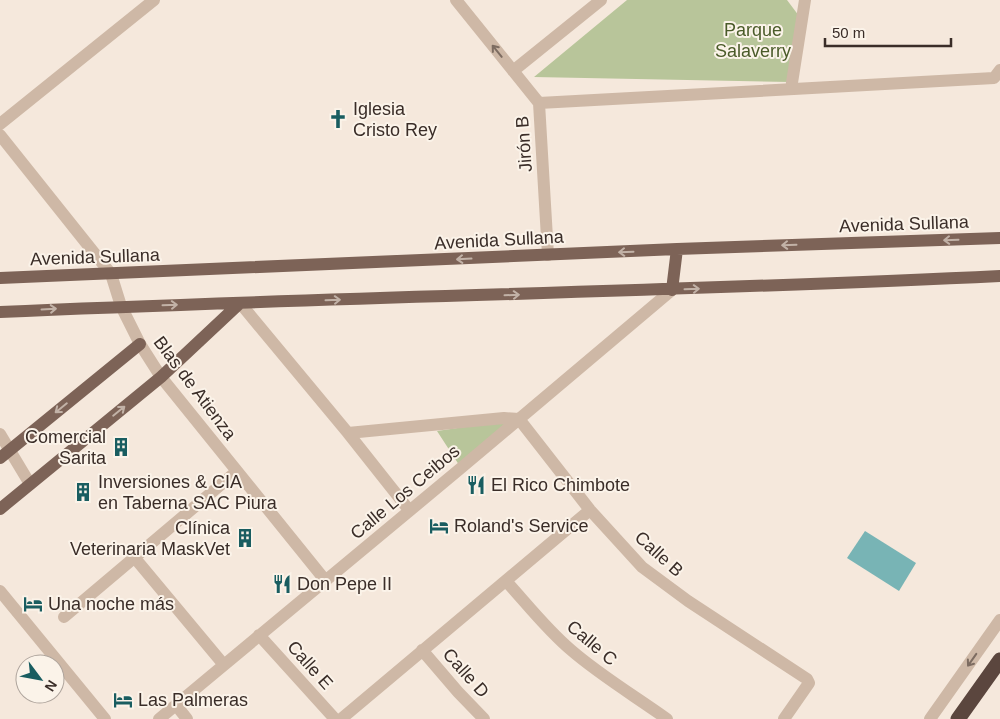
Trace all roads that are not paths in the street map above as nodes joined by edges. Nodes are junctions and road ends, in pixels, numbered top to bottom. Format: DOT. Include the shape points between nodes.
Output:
graph roads {
  1 [pos="154,0"];
  2 [pos="456,0"];
  3 [pos="602,0"];
  4 [pos="805,0"];
  5 [pos="513,72"];
  6 [pos="997,74"];
  7 [pos="791,89"];
  8 [pos="539,103"];
  9 [pos="0,124"];
  10 [pos="0,135"];
  11 [pos="1000,238"];
  12 [pos="677,249"];
  13 [pos="548,255"];
  14 [pos="111,274"];
  15 [pos="1000,276"];
  16 [pos="0,278"];
  17 [pos="672,290"];
  18 [pos="240,302"];
  19 [pos="121,306"];
  20 [pos="0,312"];
  21 [pos="140,344"];
  22 [pos="161,377"];
  23 [pos="519,419"];
  24 [pos="348,433"];
  25 [pos="0,434"];
  26 [pos="5,454"];
  27 [pos="237,471"];
  28 [pos="30,484"];
  29 [pos="0,509"];
  30 [pos="409,510"];
  31 [pos="590,510"];
  32 [pos="134,557"];
  33 [pos="326,580"];
  34 [pos="506,580"];
  35 [pos="0,591"];
  36 [pos="64,617"];
  37 [pos="1000,620"];
  38 [pos="259,635"];
  39 [pos="422,650"];
  40 [pos="1000,660"];
  41 [pos="224,665"];
  42 [pos="176,705"];
  43 [pos="105,719"];
  44 [pos="159,719"];
  45 [pos="187,719"];
  46 [pos="335,719"];
  47 [pos="341,719"];
  48 [pos="484,719"];
  49 [pos="667,719"];
  50 [pos="784,719"];
  51 [pos="930,719"];
  52 [pos="958,719"];
  1 -- 9 [label="street"];
  5 -- 2 [label="street, Jirón B, one-way"];
  3 -- 5 [label="street"];
  4 -- 7 [label="street"];
  5 -- 8 [label="street, Jirón B"];
  6 -- 7 [label="street"];
  7 -- 8 [label="street"];
  8 -- 13 [label="street, Jirón B"];
  10 -- 14 [label="street, Blas de Atienza"];
  11 -- 12 [label="main road, Avenida Sullana, one-way"];
  12 -- 13 [label="main road, Avenida Sullana, one-way"];
  12 -- 17 [label="main road"];
  13 -- 14 [label="main road, Avenida Sullana, one-way"];
  14 -- 16 [label="main road, Avenida Sullana"];
  14 -- 19 [label="street, Blas de Atienza"];
  17 -- 15 [label="main road, one-way"];
  18 -- 17 [label="main road, one-way"];
  17 -- 23 [label="street, Calle Los Ceibos"];
  19 -- 18 [label="main road, one-way"];
  18 -- 22 [label="main road"];
  18 -- 24 [label="street"];
  20 -- 19 [label="main road, one-way"];
  19 -- 21 [label="street, Blas de Atienza"];
  21 -- 22 [label="street, Blas de Atienza"];
  21 -- 26 [label="main road, one-way"];
  22 -- 27 [label="street, Blas de Atienza"];
  28 -- 22 [label="main road, one-way"];
  23 -- 24 [label="street"];
  23 -- 30 [label="street, Calle Los Ceibos"];
  23 -- 31 [label="street, Calle B"];
  24 -- 30 [label="street"];
  25 -- 26 [label="street"];
  26 -- 28 [label="street"];
  27 -- 32 [label="street"];
  27 -- 33 [label="street, Blas de Atienza"];
  28 -- 29 [label="main road"];
  30 -- 33 [label="street, Calle Los Ceibos"];
  31 -- 34 [label="street"];
  31 -- 50 [label="street, Calle B" via="642,567 665,585 807,679 809,683"];
  32 -- 36 [label="street"];
  32 -- 41 [label="street"];
  33 -- 38 [label="street, Calle Los Ceibos"];
  34 -- 39 [label="street"];
  34 -- 49 [label="street, Calle C" via="552,634 618,686"];
  35 -- 43 [label="street"];
  37 -- 51 [label="street, one-way"];
  38 -- 41 [label="street, Calle Los Ceibos"];
  38 -- 46 [label="street, Calle E"];
  39 -- 47 [label="street"];
  39 -- 48 [label="street, Calle D"];
  40 -- 52 [label="highway"];
  41 -- 42 [label="street, Calle Los Ceibos"];
  42 -- 44 [label="street, Calle Los Ceibos"];
  42 -- 45 [label="street"];
}
